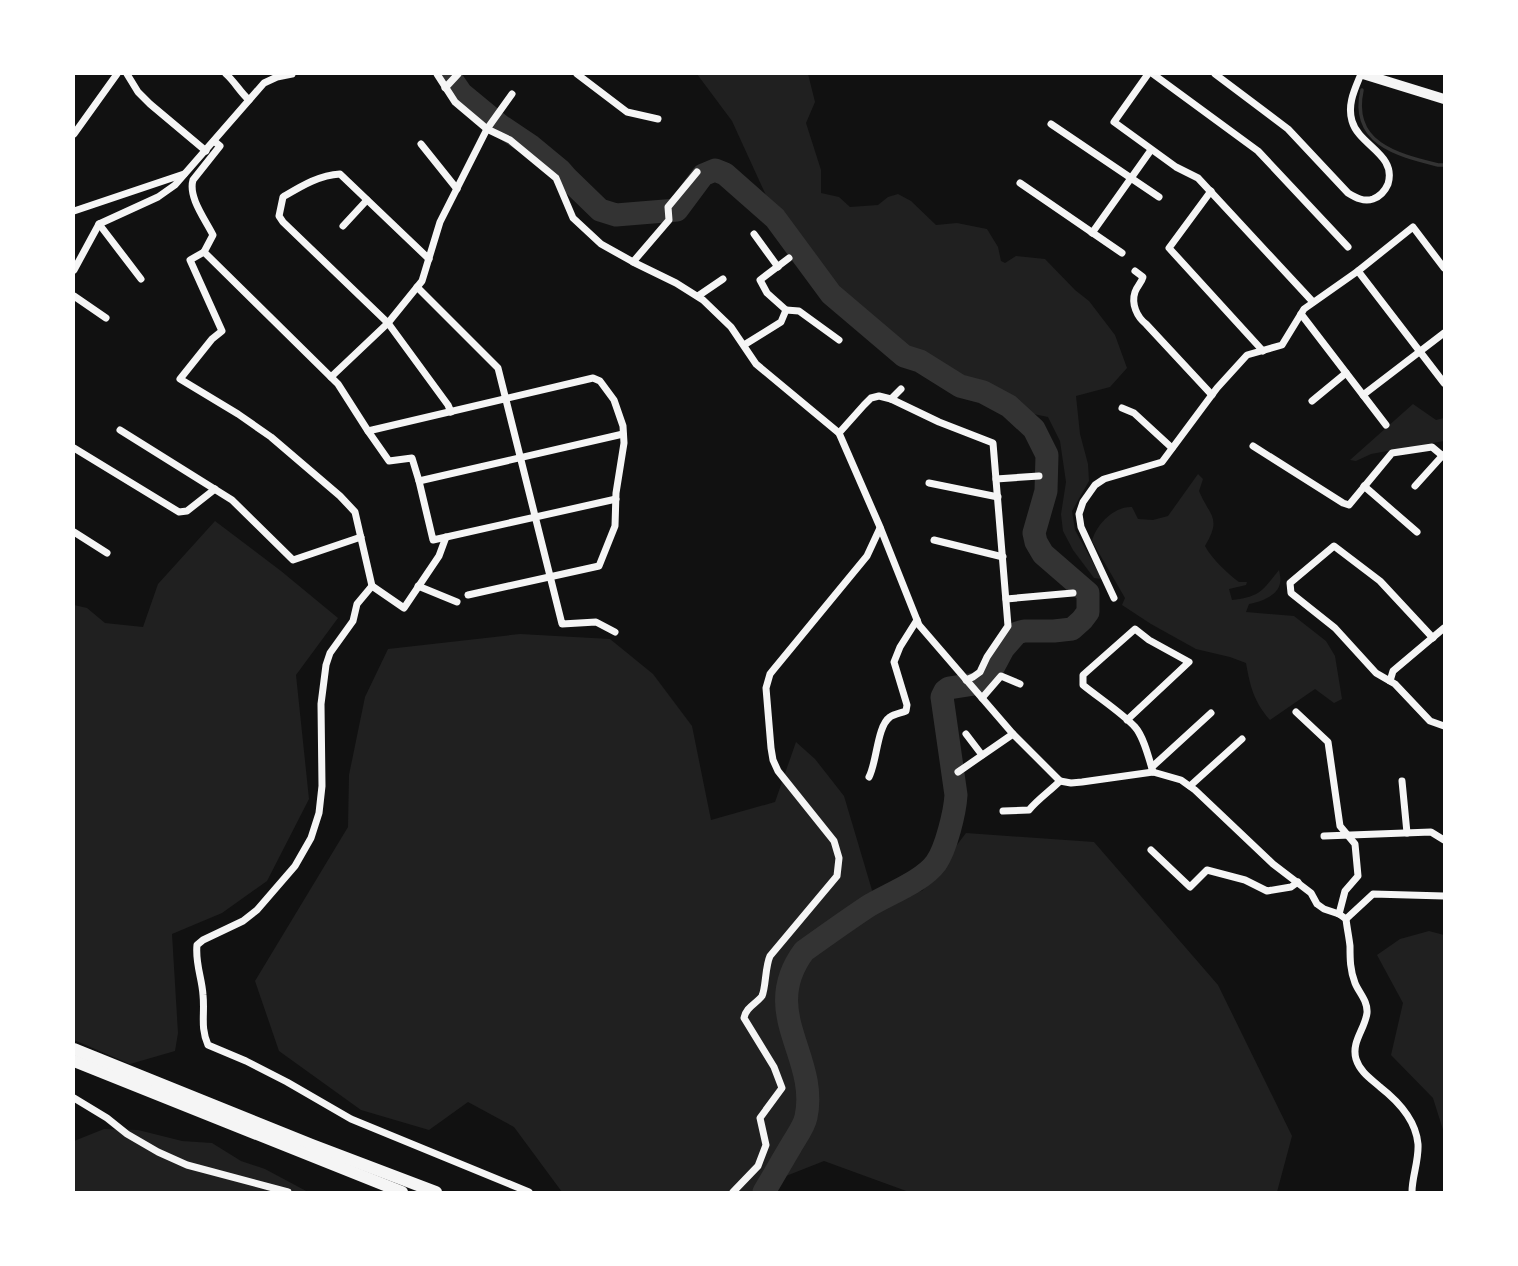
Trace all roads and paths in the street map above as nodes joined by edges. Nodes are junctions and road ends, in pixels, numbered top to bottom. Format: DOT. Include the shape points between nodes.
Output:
graph roads {
  1 [pos="117,74"];
  2 [pos="127,74"];
  3 [pos="226,74"];
  4 [pos="292,74"];
  5 [pos="437,74"];
  6 [pos="458,74"];
  7 [pos="577,74"];
  8 [pos="1150,74"];
  9 [pos="1215,74"];
  10 [pos="1362,74"];
  11 [pos="445,88"];
  12 [pos="512,94"];
  13 [pos="1444,99"];
  14 [pos="249,100"];
  15 [pos="658,119"];
  16 [pos="1051,124"];
  17 [pos="487,128"];
  18 [pos="74,134"];
  19 [pos="214,141"];
  20 [pos="421,144"];
  21 [pos="1150,149"];
  22 [pos="205,151"];
  23 [pos="697,172"];
  24 [pos="185,174"];
  25 [pos="1130,178"];
  26 [pos="1020,183"];
  27 [pos="457,189"];
  28 [pos="1211,191"];
  29 [pos="1159,197"];
  30 [pos="368,200"];
  31 [pos="74,211"];
  32 [pos="99,224"];
  33 [pos="343,226"];
  34 [pos="1092,233"];
  35 [pos="754,234"];
  36 [pos="1348,247"];
  37 [pos="1444,251"];
  38 [pos="204,252"];
  39 [pos="1122,253"];
  40 [pos="1436,257"];
  41 [pos="789,258"];
  42 [pos="429,259"];
  43 [pos="633,262"];
  44 [pos="778,267"];
  45 [pos="1444,268"];
  46 [pos="74,270"];
  47 [pos="1135,271"];
  48 [pos="1358,271"];
  49 [pos="141,279"];
  50 [pos="723,279"];
  51 [pos="417,287"];
  52 [pos="74,296"];
  53 [pos="698,296"];
  54 [pos="1313,302"];
  55 [pos="786,310"];
  56 [pos="1301,314"];
  57 [pos="106,318"];
  58 [pos="388,323"];
  59 [pos="1444,333"];
  60 [pos="839,340"];
  61 [pos="744,345"];
  62 [pos="1263,351"];
  63 [pos="1420,352"];
  64 [pos="1346,373"];
  65 [pos="331,377"];
  66 [pos="1444,383"];
  67 [pos="901,388"];
  68 [pos="1212,395"];
  69 [pos="1363,395"];
  70 [pos="506,399"];
  71 [pos="891,399"];
  72 [pos="1312,401"];
  73 [pos="1122,408"];
  74 [pos="451,412"];
  75 [pos="1386,425"];
  76 [pos="120,430"];
  77 [pos="368,431"];
  78 [pos="839,433"];
  79 [pos="623,434"];
  80 [pos="1253,446"];
  81 [pos="74,448"];
  82 [pos="1172,448"];
  83 [pos="1444,456"];
  84 [pos="520,459"];
  85 [pos="1039,476"];
  86 [pos="996,479"];
  87 [pos="419,481"];
  88 [pos="929,483"];
  89 [pos="1364,486"];
  90 [pos="1415,486"];
  91 [pos="215,489"];
  92 [pos="998,498"];
  93 [pos="616,499"];
  94 [pos="535,517"];
  95 [pos="880,527"];
  96 [pos="74,532"];
  97 [pos="1417,532"];
  98 [pos="361,537"];
  99 [pos="446,537"];
  100 [pos="934,540"];
  101 [pos="107,553"];
  102 [pos="1003,557"];
  103 [pos="551,575"];
  104 [pos="372,586"];
  105 [pos="418,586"];
  106 [pos="1073,593"];
  107 [pos="468,595"];
  108 [pos="1114,597"];
  109 [pos="1006,599"];
  110 [pos="457,602"];
  111 [pos="917,620"];
  112 [pos="1444,628"];
  113 [pos="615,632"];
  114 [pos="1433,638"];
  115 [pos="967,681"];
  116 [pos="1390,681"];
  117 [pos="1020,684"];
  118 [pos="982,698"];
  119 [pos="1296,712"];
  120 [pos="1211,713"];
  121 [pos="1127,720"];
  122 [pos="1444,726"];
  123 [pos="966,734"];
  124 [pos="1013,734"];
  125 [pos="1242,739"];
  126 [pos="982,755"];
  127 [pos="1153,769"];
  128 [pos="958,772"];
  129 [pos="869,778"];
  130 [pos="1060,781"];
  131 [pos="1402,781"];
  132 [pos="1190,786"];
  133 [pos="1003,811"];
  134 [pos="1407,833"];
  135 [pos="1348,835"];
  136 [pos="1324,836"];
  137 [pos="1444,840"];
  138 [pos="1151,850"];
  139 [pos="1298,882"];
  140 [pos="1444,896"];
  141 [pos="1343,917"];
  142 [pos="74,1049"];
  143 [pos="74,1061"];
  144 [pos="74,1098"];
  145 [pos="162,1144"];
  146 [pos="158,1152"];
  147 [pos="288,1192"];
  148 [pos="402,1192"];
  149 [pos="436,1192"];
  150 [pos="528,1192"];
  151 [pos="733,1192"];
  152 [pos="1412,1192"];
  1 -- 18 [label="street"];
  2 -- 22 [label="street" via="138,92"];
  3 -- 14 [label="street"];
  4 -- 14 [label="street" via="264,83"];
  5 -- 11 [label="street"];
  6 -- 11 [label="street"];
  7 -- 15 [label="street" via="627,112"];
  8 -- 21 [label="street" via="1114,122"];
  8 -- 36 [label="street" via="1258,151"];
  9 -- 10 [label="street" via="1288,129 1348,193 1369,201 1385,190 1390,171 1352,122 1350,105"];
  10 -- 13 [label="main road"];
  11 -- 17 [label="street"];
  12 -- 17 [label="street"];
  14 -- 19 [label="street"];
  16 -- 25 [label="street"];
  17 -- 27 [label="street"];
  17 -- 43 [label="street" via="510,140 556,178 573,218 601,244"];
  19 -- 22 [label="street"];
  19 -- 38 [label="street" via="219,146 191,184 213,235"];
  20 -- 27 [label="street"];
  21 -- 25 [label="street"];
  21 -- 28 [label="street"];
  22 -- 24 [label="street"];
  23 -- 43 [label="street" via="668,207 669,220"];
  24 -- 31 [label="street"];
  24 -- 32 [label="street" via="158,197"];
  25 -- 29 [label="street"];
  25 -- 34 [label="street"];
  26 -- 34 [label="street"];
  27 -- 42 [label="street" via="440,222"];
  28 -- 54 [label="street"];
  28 -- 62 [label="street" via="1168,248"];
  30 -- 33 [label="street"];
  30 -- 42 [label="street"];
  30 -- 58 [label="street" via="340,174 334,174 283,197 279,216"];
  32 -- 46 [label="street"];
  32 -- 49 [label="street"];
  34 -- 39 [label="street"];
  35 -- 44 [label="street"];
  37 -- 40 [label="street"];
  38 -- 65 [label="street"];
  38 -- 98 [label="street" via="190,260 222,331 180,379 271,437 331,488 355,512"];
  40 -- 45 [label="street"];
  40 -- 48 [label="street" via="1413,227"];
  41 -- 44 [label="street"];
  42 -- 51 [label="street"];
  43 -- 53 [label="street"];
  44 -- 55 [label="street" via="760,280 766,293"];
  47 -- 68 [label="street" via="1143,277 1134,293 1135,310 1142,322"];
  48 -- 54 [label="street"];
  48 -- 63 [label="street"];
  50 -- 53 [label="street"];
  51 -- 58 [label="street"];
  51 -- 70 [label="street" via="498,368"];
  52 -- 57 [label="street"];
  53 -- 61 [label="street" via="724,318"];
  54 -- 56 [label="street"];
  55 -- 60 [label="street" via="799,311"];
  55 -- 61 [label="street" via="781,322"];
  56 -- 62 [label="street" via="1282,345"];
  56 -- 64 [label="street"];
  58 -- 65 [label="street"];
  58 -- 74 [label="street"];
  59 -- 63 [label="street"];
  61 -- 78 [label="street" via="756,364"];
  62 -- 68 [label="street" via="1247,355"];
  63 -- 66 [label="street"];
  63 -- 69 [label="street"];
  64 -- 69 [label="street"];
  64 -- 72 [label="street"];
  65 -- 77 [label="street"];
  67 -- 71 [label="street"];
  68 -- 82 [label="street"];
  69 -- 75 [label="street"];
  70 -- 74 [label="street"];
  70 -- 79 [label="street" via="593,378 614,400"];
  70 -- 84 [label="street"];
  71 -- 78 [label="street" via="871,398"];
  71 -- 86 [label="street" via="993,443"];
  73 -- 82 [label="street" via="1135,413"];
  74 -- 77 [label="street"];
  76 -- 91 [label="street"];
  77 -- 87 [label="street" via="389,461 412,458"];
  78 -- 95 [label="street"];
  79 -- 84 [label="street"];
  79 -- 93 [label="street"];
  80 -- 89 [label="street" via="1343,503 1349,505"];
  81 -- 91 [label="street" via="179,512"];
  82 -- 108 [label="street" via="1162,462 1104,479 1083,502 1080,527"];
  83 -- 89 [label="street" via="1432,447 1392,453"];
  83 -- 90 [label="street"];
  84 -- 87 [label="street"];
  84 -- 94 [label="street"];
  85 -- 86 [label="street"];
  86 -- 92 [label="street"];
  87 -- 99 [label="street" via="433,540"];
  88 -- 92 [label="street"];
  89 -- 97 [label="street"];
  91 -- 98 [label="street" via="293,560"];
  92 -- 102 [label="street"];
  93 -- 94 [label="street"];
  93 -- 103 [label="street" via="615,526 599,566"];
  94 -- 99 [label="street"];
  94 -- 103 [label="street"];
  95 -- 111 [label="street"];
  95 -- 151 [label="street" via="867,556 774,668 766,688 773,760 834,841 839,858 837,876 770,956 763,995 745,1013 782,1088 760,1118 766,1145 758,1166"];
  96 -- 101 [label="street"];
  98 -- 104 [label="street"];
  99 -- 105 [label="street"];
  100 -- 102 [label="street"];
  102 -- 109 [label="street"];
  103 -- 107 [label="street"];
  103 -- 113 [label="street" via="562,624 596,622"];
  104 -- 105 [label="street" via="404,608"];
  104 -- 150 [label="street" via="357,604 354,621 326,665 321,704 322,786 311,838 295,866 257,910 197,945 206,1049 257,1066 351,1119"];
  105 -- 110 [label="street"];
  106 -- 109 [label="street"];
  109 -- 115 [label="street" via="1008,626 980,672"];
  111 -- 115 [label="street"];
  111 -- 129 [label="street" via="894,662 906,711 889,717 882,728"];
  112 -- 114 [label="street"];
  114 -- 116 [label="street" via="1393,671"];
  114 -- 116 [label="street" via="1380,581 1334,546 1290,583 1292,593"];
  115 -- 118 [label="street"];
  116 -- 122 [label="street" via="1430,721"];
  117 -- 118 [label="street" via="1001,676"];
  118 -- 124 [label="street"];
  119 -- 135 [label="street" via="1328,742 1340,826"];
  120 -- 127 [label="street"];
  121 -- 121 [label="street" via="1083,685 1083,675 1135,629 1189,662"];
  121 -- 127 [label="street" via="1137,728"];
  123 -- 126 [label="street"];
  124 -- 126 [label="street"];
  124 -- 130 [label="street"];
  125 -- 132 [label="street"];
  126 -- 128 [label="street"];
  127 -- 130 [label="street" via="1082,782"];
  127 -- 132 [label="street"];
  130 -- 133 [label="street" via="1029,810"];
  131 -- 134 [label="street"];
  132 -- 139 [label="street"];
  134 -- 135 [label="street"];
  134 -- 137 [label="street" via="1431,832"];
  135 -- 136 [label="street"];
  135 -- 141 [label="street" via="1355,844 1359,876 1345,891"];
  138 -- 139 [label="street" via="1190,887 1207,870 1238,877 1267,891"];
  139 -- 141 [label="street" via="1317,904"];
  140 -- 141 [label="street" via="1373,894"];
  141 -- 152 [label="street" via="1350,965 1367,1012 1354,1053 1364,1074 1403,1108 1411,1122 1418,1144"];
  142 -- 149 [label="highway"];
  143 -- 148 [label="highway"];
  144 -- 146 [label="street"];
  145 -- 146 [label="street"];
  146 -- 147 [label="street" via="187,1165"];
}
